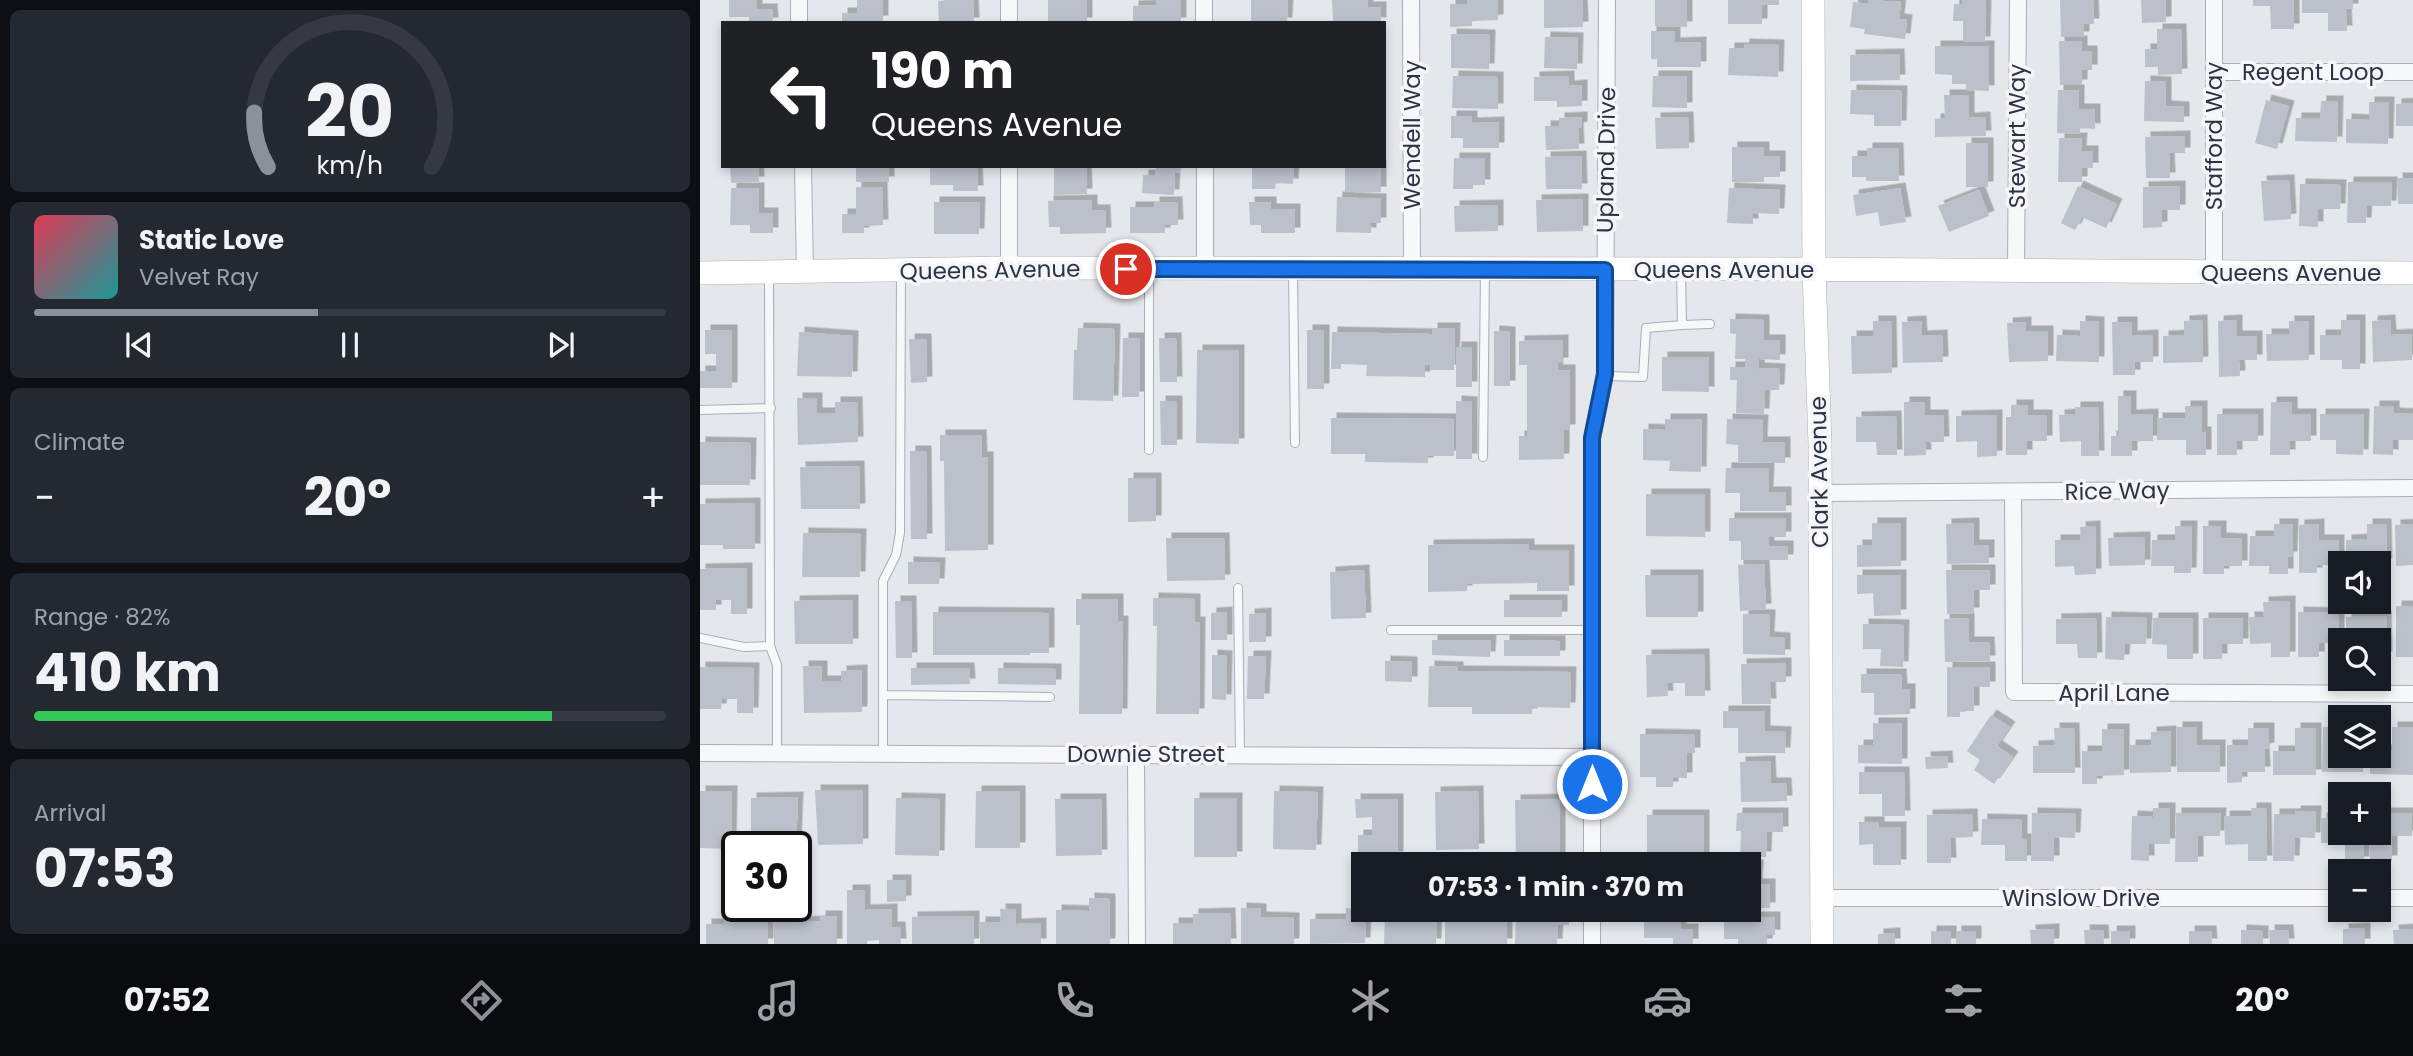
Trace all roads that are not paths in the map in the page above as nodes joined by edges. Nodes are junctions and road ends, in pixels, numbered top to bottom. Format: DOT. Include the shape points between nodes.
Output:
graph roads {
  1 [pos="799,0"];
  2 [pos="1009,0"];
  3 [pos="1204,0"];
  4 [pos="1411,0"];
  5 [pos="1607,0"];
  6 [pos="1813,0"];
  7 [pos="2018,0"];
  8 [pos="2214,0"];
  9 [pos="799,21"];
  10 [pos="1009,21"];
  11 [pos="1204,21"];
  12 [pos="2214,72"];
  13 [pos="2413,72"];
  14 [pos="803,168"];
  15 [pos="1009,168"];
  16 [pos="1205,168"];
  17 [pos="1009,268"];
  18 [pos="1149,269"];
  19 [pos="1205,269"];
  20 [pos="901,270"];
  21 [pos="1293,270"];
  22 [pos="1412,270"];
  23 [pos="1485,270"];
  24 [pos="1605,270"];
  25 [pos="1681,270"];
  26 [pos="1814,270"];
  27 [pos="769,272"];
  28 [pos="805,272"];
  29 [pos="2016,272"];
  30 [pos="2214,272"];
  31 [pos="700,273"];
  32 [pos="2413,273"];
  33 [pos="1710,324"];
  34 [pos="1682,325"];
  35 [pos="1604,376"];
  36 [pos="771,408"];
  37 [pos="700,411"];
  38 [pos="1295,443"];
  39 [pos="1149,450"];
  40 [pos="1483,457"];
  41 [pos="2413,488"];
  42 [pos="1820,493"];
  43 [pos="2013,493"];
  44 [pos="1238,588"];
  45 [pos="1391,630"];
  46 [pos="1592,630"];
  47 [pos="700,638"];
  48 [pos="770,646"];
  49 [pos="2413,694"];
  50 [pos="883,695"];
  51 [pos="1050,697"];
  52 [pos="700,753"];
  53 [pos="777,753"];
  54 [pos="883,753"];
  55 [pos="1136,754"];
  56 [pos="1240,754"];
  57 [pos="1592,757"];
  58 [pos="1592,852"];
  59 [pos="1822,898"];
  60 [pos="2328,898"];
  61 [pos="2391,898"];
  62 [pos="2413,898"];
  63 [pos="1592,922"];
  64 [pos="1137,944"];
  65 [pos="1592,944"];
  66 [pos="1822,944"];
  1 -- 9 [label="street"];
  2 -- 10 [label="street"];
  3 -- 11 [label="street"];
  4 -- 22 [label="street, Wendell Way"];
  5 -- 24 [label="street, Upland Drive"];
  6 -- 26 [label="main road, Clark Avenue"];
  7 -- 29 [label="street, Stewart Way"];
  8 -- 12 [label="street, Stafford Way"];
  12 -- 13 [label="street, Regent Loop"];
  12 -- 30 [label="street, Stafford Way"];
  14 -- 28 [label="street"];
  15 -- 17 [label="street"];
  16 -- 19 [label="street"];
  17 -- 18 [label="main road, Queens Avenue"];
  17 -- 20 [label="main road, Queens Avenue"];
  18 -- 19 [label="main road, Queens Avenue"];
  18 -- 39 [label="lane"];
  19 -- 21 [label="main road, Queens Avenue"];
  20 -- 28 [label="main road, Queens Avenue"];
  20 -- 50 [label="lane" via="900,533 896,555 883,581"];
  21 -- 22 [label="main road, Queens Avenue"];
  21 -- 38 [label="lane"];
  22 -- 23 [label="main road, Queens Avenue"];
  23 -- 24 [label="main road, Queens Avenue"];
  23 -- 40 [label="lane"];
  24 -- 25 [label="main road, Queens Avenue"];
  24 -- 35 [label="street, Upland Drive"];
  25 -- 26 [label="main road, Queens Avenue"];
  25 -- 34 [label="lane"];
  26 -- 29 [label="main road, Queens Avenue"];
  26 -- 42 [label="main road, Clark Avenue"];
  27 -- 28 [label="main road, Queens Avenue"];
  27 -- 31 [label="main road, Queens Avenue"];
  27 -- 36 [label="lane"];
  29 -- 30 [label="main road, Queens Avenue"];
  30 -- 32 [label="main road, Queens Avenue"];
  33 -- 34 [label="lane"];
  34 -- 35 [label="lane" via="1646,328 1643,377"];
  35 -- 46 [label="street, Upland Drive" via="1592,438"];
  36 -- 37 [label="lane"];
  36 -- 48 [label="lane"];
  41 -- 43 [label="street, Rice Way"];
  42 -- 43 [label="street, Rice Way"];
  42 -- 59 [label="main road, Clark Avenue"];
  43 -- 49 [label="street, April Lane" via="2014,692"];
  44 -- 56 [label="lane"];
  45 -- 46 [label="lane"];
  46 -- 57 [label="street, Upland Drive"];
  47 -- 48 [label="lane" via="744,647"];
  48 -- 53 [label="lane" via="777,664"];
  50 -- 51 [label="lane"];
  50 -- 54 [label="lane"];
  52 -- 53 [label="street, Downie Street"];
  53 -- 54 [label="street, Downie Street"];
  54 -- 55 [label="street, Downie Street"];
  55 -- 56 [label="street, Downie Street"];
  55 -- 64 [label="street"];
  56 -- 57 [label="street, Downie Street"];
  57 -- 58 [label="street, Upland Drive"];
  59 -- 60 [label="street, Winslow Drive"];
  59 -- 66 [label="main road, Clark Avenue"];
  61 -- 62 [label="street"];
  63 -- 65 [label="street"];
}
